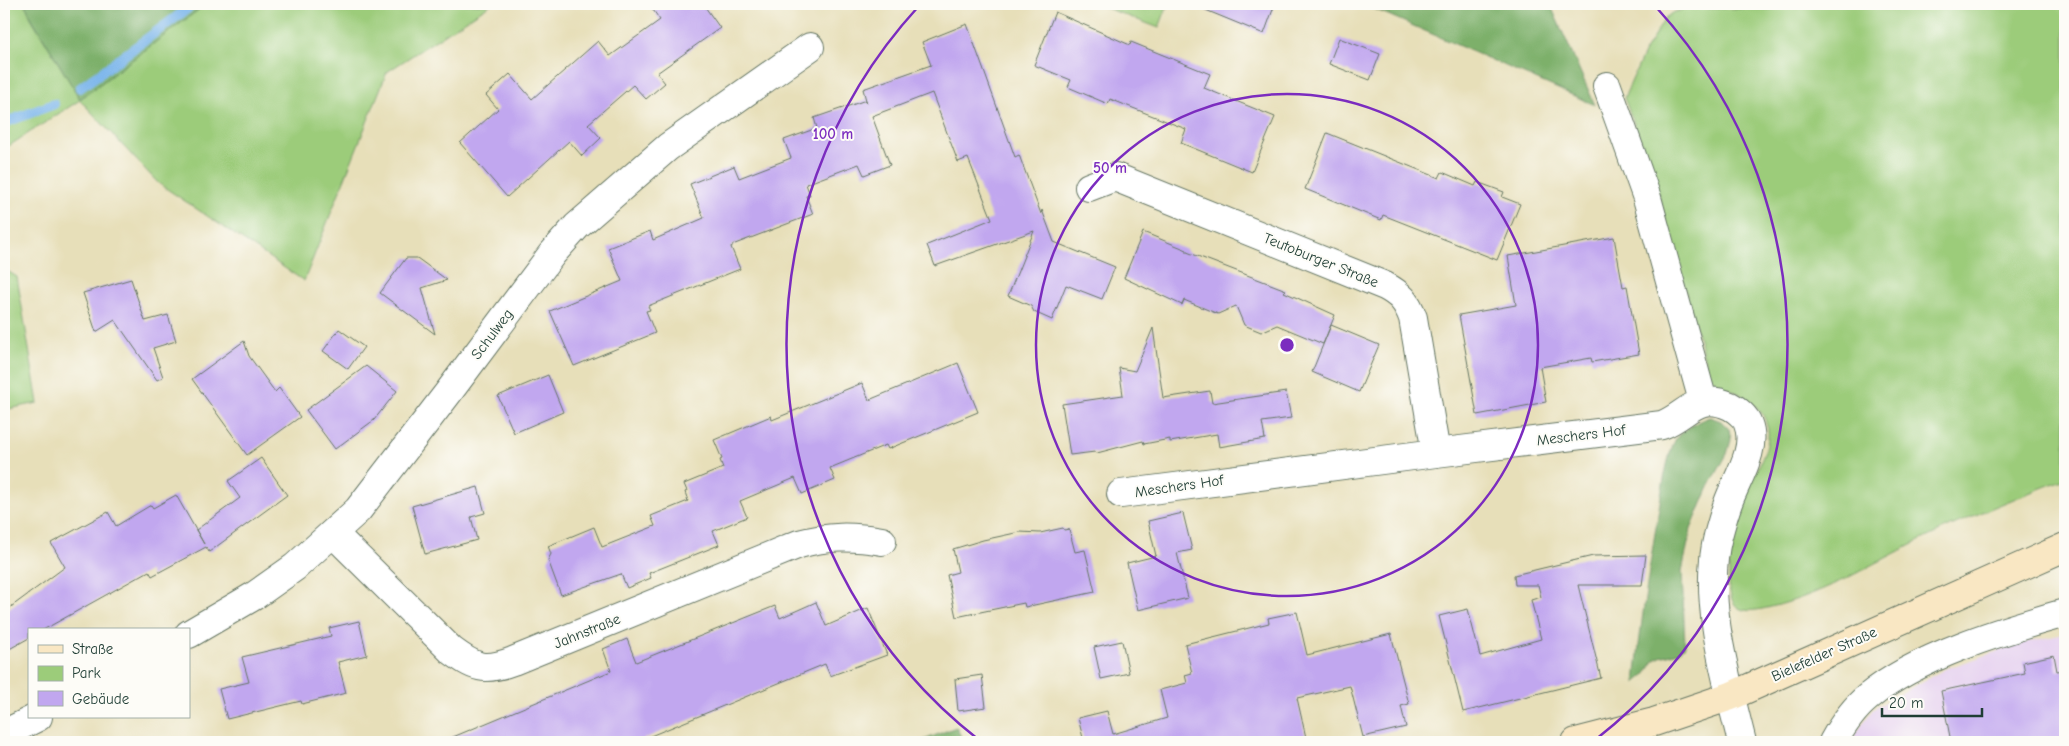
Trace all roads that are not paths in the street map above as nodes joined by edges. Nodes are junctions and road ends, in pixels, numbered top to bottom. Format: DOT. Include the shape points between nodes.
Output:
graph roads {
  1 [pos="810,47"];
  2 [pos="1606,86"];
  3 [pos="1089,187"];
  4 [pos="1703,401"];
  5 [pos="1436,453"];
  6 [pos="1121,494"];
  7 [pos="333,533"];
  8 [pos="882,542"];
  9 [pos="2065,547"];
  10 [pos="2065,613"];
  11 [pos="190,633"];
  12 [pos="1731,696"];
  13 [pos="36,718"];
  14 [pos="4,734"];
  15 [pos="1576,742"];
  16 [pos="1742,742"];
  17 [pos="1833,742"];
  1 -- 7 [label="street, Schulweg" via="668,147 576,226 368,496"];
  2 -- 4 [label="street" via="1647,198"];
  3 -- 5 [label="street, Teutoburger Straße" via="1115,176 1399,294 1408,303 1413,318"];
  4 -- 5 [label="street, Meschers Hof" via="1662,425"];
  4 -- 12 [label="street" via="1721,402 1736,408 1748,423 1751,440 1728,503 1713,560 1716,618"];
  5 -- 6 [label="street, Meschers Hof"];
  7 -- 8 [label="street, Jahnstraße" via="451,650 481,668 513,661 799,544 836,536"];
  7 -- 11 [label="street, Schulweg" via="254,596"];
  9 -- 12 [label="main road, Bielefelder Straße"];
  10 -- 17 [label="street" via="2015,627 1910,669 1868,697 1845,722"];
  12 -- 15 [label="main road, Bielefelder Straße" via="1663,719"];
  12 -- 16 [label="street"];
  13 -- 14 [label="street"];
}
